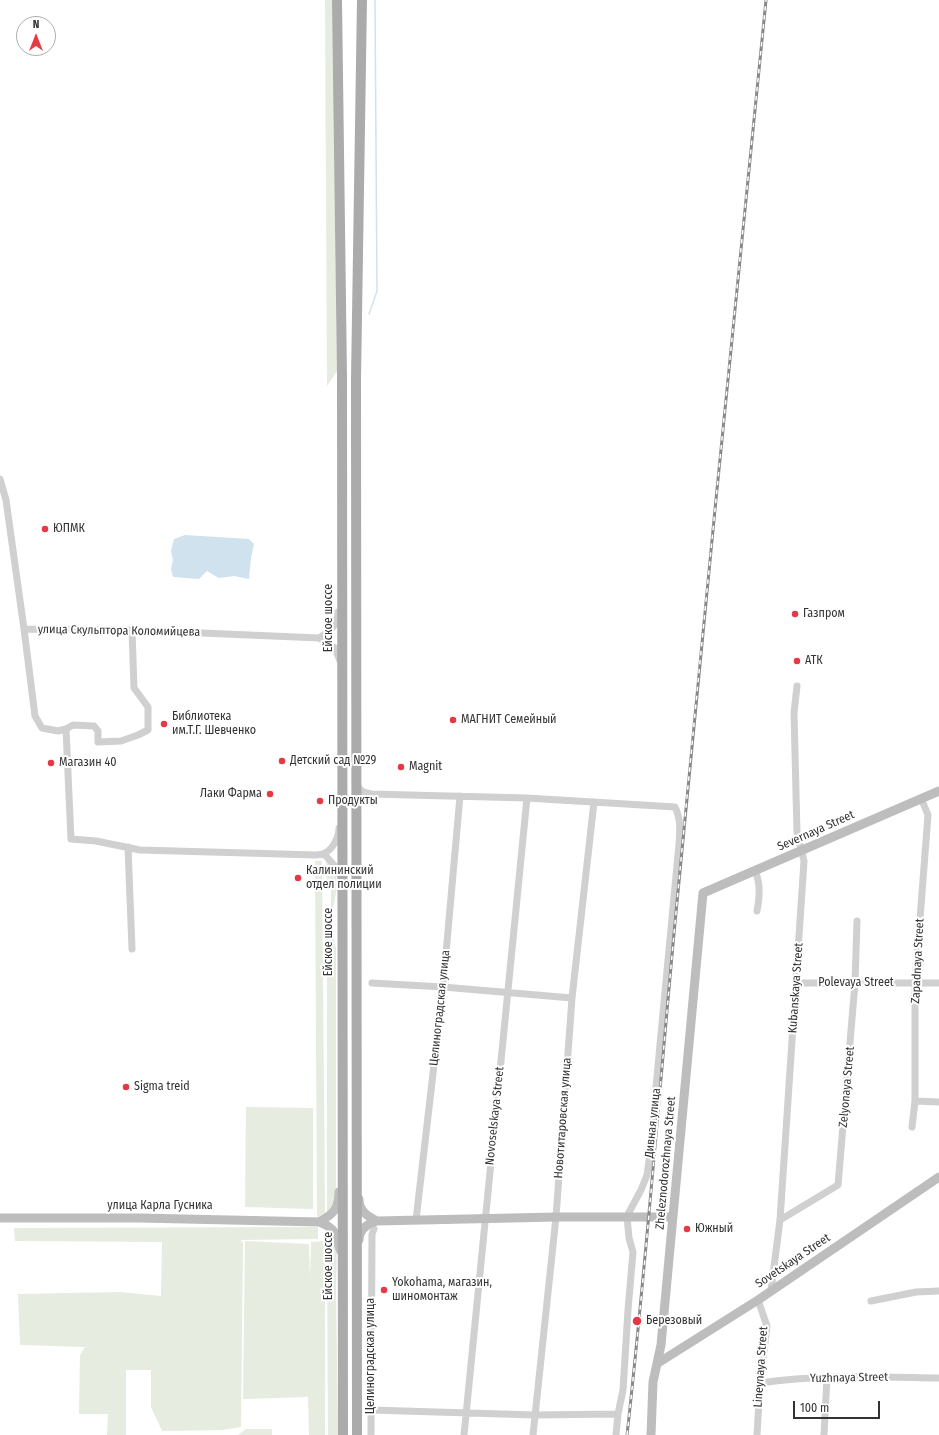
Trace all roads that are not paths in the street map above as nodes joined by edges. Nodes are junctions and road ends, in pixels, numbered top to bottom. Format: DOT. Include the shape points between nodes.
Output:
graph roads {
  1 [pos="337,0"];
  2 [pos="362,0"];
  3 [pos="0,479"];
  4 [pos="342,594"];
  5 [pos="24,629"];
  6 [pos="132,630"];
  7 [pos="319,638"];
  8 [pos="342,665"];
  9 [pos="797,686"];
  10 [pos="66,729"];
  11 [pos="356,785"];
  12 [pos="939,791"];
  13 [pos="371,794"];
  14 [pos="460,796"];
  15 [pos="527,798"];
  16 [pos="921,798"];
  17 [pos="594,802"];
  18 [pos="342,806"];
  19 [pos="356,807"];
  20 [pos="128,848"];
  21 [pos="802,850"];
  22 [pos="324,854"];
  23 [pos="755,871"];
  24 [pos="342,879"];
  25 [pos="703,893"];
  26 [pos="757,911"];
  27 [pos="857,921"];
  28 [pos="132,949"];
  29 [pos="372,983"];
  30 [pos="796,983"];
  31 [pos="855,983"];
  32 [pos="939,983"];
  33 [pos="915,984"];
  34 [pos="443,987"];
  35 [pos="507,992"];
  36 [pos="572,998"];
  37 [pos="915,1101"];
  38 [pos="939,1102"];
  39 [pos="912,1127"];
  40 [pos="342,1170"];
  41 [pos="939,1177"];
  42 [pos="356,1193"];
  43 [pos="556,1216"];
  44 [pos="627,1216"];
  45 [pos="672,1217"];
  46 [pos="0,1218"];
  47 [pos="485,1218"];
  48 [pos="416,1220"];
  49 [pos="780,1220"];
  50 [pos="320,1222"];
  51 [pos="375,1225"];
  52 [pos="342,1253"];
  53 [pos="356,1261"];
  54 [pos="771,1290"];
  55 [pos="939,1291"];
  56 [pos="758,1300"];
  57 [pos="872,1301"];
  58 [pos="658,1363"];
  59 [pos="828,1377"];
  60 [pos="939,1378"];
  61 [pos="760,1383"];
  62 [pos="370,1410"];
  63 [pos="467,1412"];
  64 [pos="618,1414"];
  65 [pos="535,1415"];
  66 [pos="343,1435"];
  67 [pos="357,1435"];
  68 [pos="370,1435"];
  69 [pos="464,1435"];
  70 [pos="534,1435"];
  71 [pos="616,1435"];
  72 [pos="651,1435"];
  73 [pos="757,1435"];
  74 [pos="824,1435"];
  1 -- 4 [label="main road, Ейское шоссе"];
  2 -- 11 [label="main road" via="356,379"];
  3 -- 5 [label="street, улица Скульптора Коломийцева" via="7,507"];
  4 -- 7 [label="street" via="338,596 337,622"];
  4 -- 8 [label="main road, Ейское шоссе"];
  5 -- 6 [label="street, улица Скульптора Коломийцева"];
  5 -- 10 [label="street" via="35,716 42,728 58,732"];
  6 -- 7 [label="street, улица Скульптора Коломийцева"];
  6 -- 10 [label="street" via="134,688 148,707 148,730 121,742 98,742 98,731 94,726 73,725"];
  7 -- 8 [label="street" via="335,648"];
  8 -- 18 [label="main road, Ейское шоссе"];
  9 -- 21 [label="street, Kubanskaya Street" via="794,713 797,832"];
  10 -- 20 [label="street" via="70,839"];
  11 -- 13 [label="street" via="363,792"];
  11 -- 19 [label="main road"];
  12 -- 16 [label="street, Severnaya Street"];
  13 -- 14 [label="street"];
  13 -- 19 [label="street" via="362,799"];
  14 -- 15 [label="street"];
  14 -- 34 [label="street, Целиноградская улица"];
  15 -- 17 [label="street"];
  15 -- 35 [label="street, Novoselskaya Street"];
  16 -- 21 [label="street, Severnaya Street"];
  16 -- 33 [label="street, Zapadnaya Street" via="928,815"];
  17 -- 36 [label="street, Новотитаровская улица"];
  17 -- 44 [label="street, Дивная улица" via="675,807 680,825 649,1161 647,1175"];
  18 -- 22 [label="street" via="339,812 339,834"];
  18 -- 24 [label="main road, Ейское шоссе"];
  19 -- 42 [label="main road"];
  20 -- 22 [label="street" via="183,852"];
  20 -- 28 [label="street"];
  21 -- 23 [label="street, Severnaya Street"];
  21 -- 30 [label="street, Kubanskaya Street" via="804,861"];
  22 -- 24 [label="street"];
  23 -- 25 [label="street, Severnaya Street"];
  23 -- 26 [label="street" via="759,880 760,898"];
  24 -- 40 [label="main road, Ейское шоссе"];
  25 -- 45 [label="street, Zheleznodorozhnaya Street"];
  27 -- 31 [label="street, Zelyonaya Street"];
  29 -- 34 [label="street"];
  30 -- 31 [label="street, Polevaya Street"];
  30 -- 49 [label="street, Kubanskaya Street"];
  31 -- 33 [label="street, Polevaya Street"];
  31 -- 49 [label="street, Zelyonaya Street" via="838,1185"];
  32 -- 33 [label="street, Polevaya Street"];
  33 -- 37 [label="street, Zapadnaya Street"];
  34 -- 35 [label="street"];
  34 -- 48 [label="street, Целиноградская улица"];
  35 -- 36 [label="street"];
  35 -- 47 [label="street, Novoselskaya Street"];
  36 -- 43 [label="street, Новотитаровская улица"];
  37 -- 38 [label="street"];
  37 -- 39 [label="street, Zapadnaya Street"];
  40 -- 50 [label="street" via="339,1174 339,1203 331,1214"];
  40 -- 52 [label="main road, Ейское шоссе"];
  41 -- 54 [label="street, Sovetskaya Street"];
  42 -- 51 [label="street" via="359,1195 360,1207 364,1214"];
  42 -- 53 [label="main road"];
  43 -- 44 [label="street"];
  43 -- 47 [label="street"];
  43 -- 65 [label="street, Новотитаровская улица"];
  44 -- 45 [label="street"];
  44 -- 64 [label="street" via="633,1252 623,1390"];
  45 -- 58 [label="street, Zheleznodorozhnaya Street"];
  46 -- 50 [label="street, улица Карла Гусника" via="211,1218"];
  47 -- 48 [label="street"];
  47 -- 63 [label="street, Novoselskaya Street"];
  48 -- 51 [label="street"];
  49 -- 54 [label="street, Kubanskaya Street"];
  50 -- 52 [label="street" via="334,1230"];
  51 -- 53 [label="street" via="368,1224 362,1230 359,1236 359,1257"];
  51 -- 62 [label="street, Целиноградская улица" via="372,1234"];
  52 -- 66 [label="main road, Ейское шоссе"];
  53 -- 67 [label="main road"];
  54 -- 56 [label="street, Sovetskaya Street"];
  55 -- 57 [label="street" via="916,1292"];
  56 -- 58 [label="street, Sovetskaya Street"];
  56 -- 61 [label="street, Lineynaya Street" via="767,1326"];
  58 -- 72 [label="street, Zheleznodorozhnaya Street" via="653,1382"];
  59 -- 60 [label="street, Yuzhnaya Street"];
  59 -- 61 [label="street, Yuzhnaya Street"];
  59 -- 74 [label="street"];
  61 -- 73 [label="street, Lineynaya Street"];
  62 -- 63 [label="street"];
  62 -- 68 [label="street, Целиноградская улица"];
  63 -- 65 [label="street"];
  63 -- 69 [label="street, Novoselskaya Street"];
  64 -- 65 [label="street"];
  64 -- 71 [label="street"];
  65 -- 70 [label="street, Новотитаровская улица"];
}
